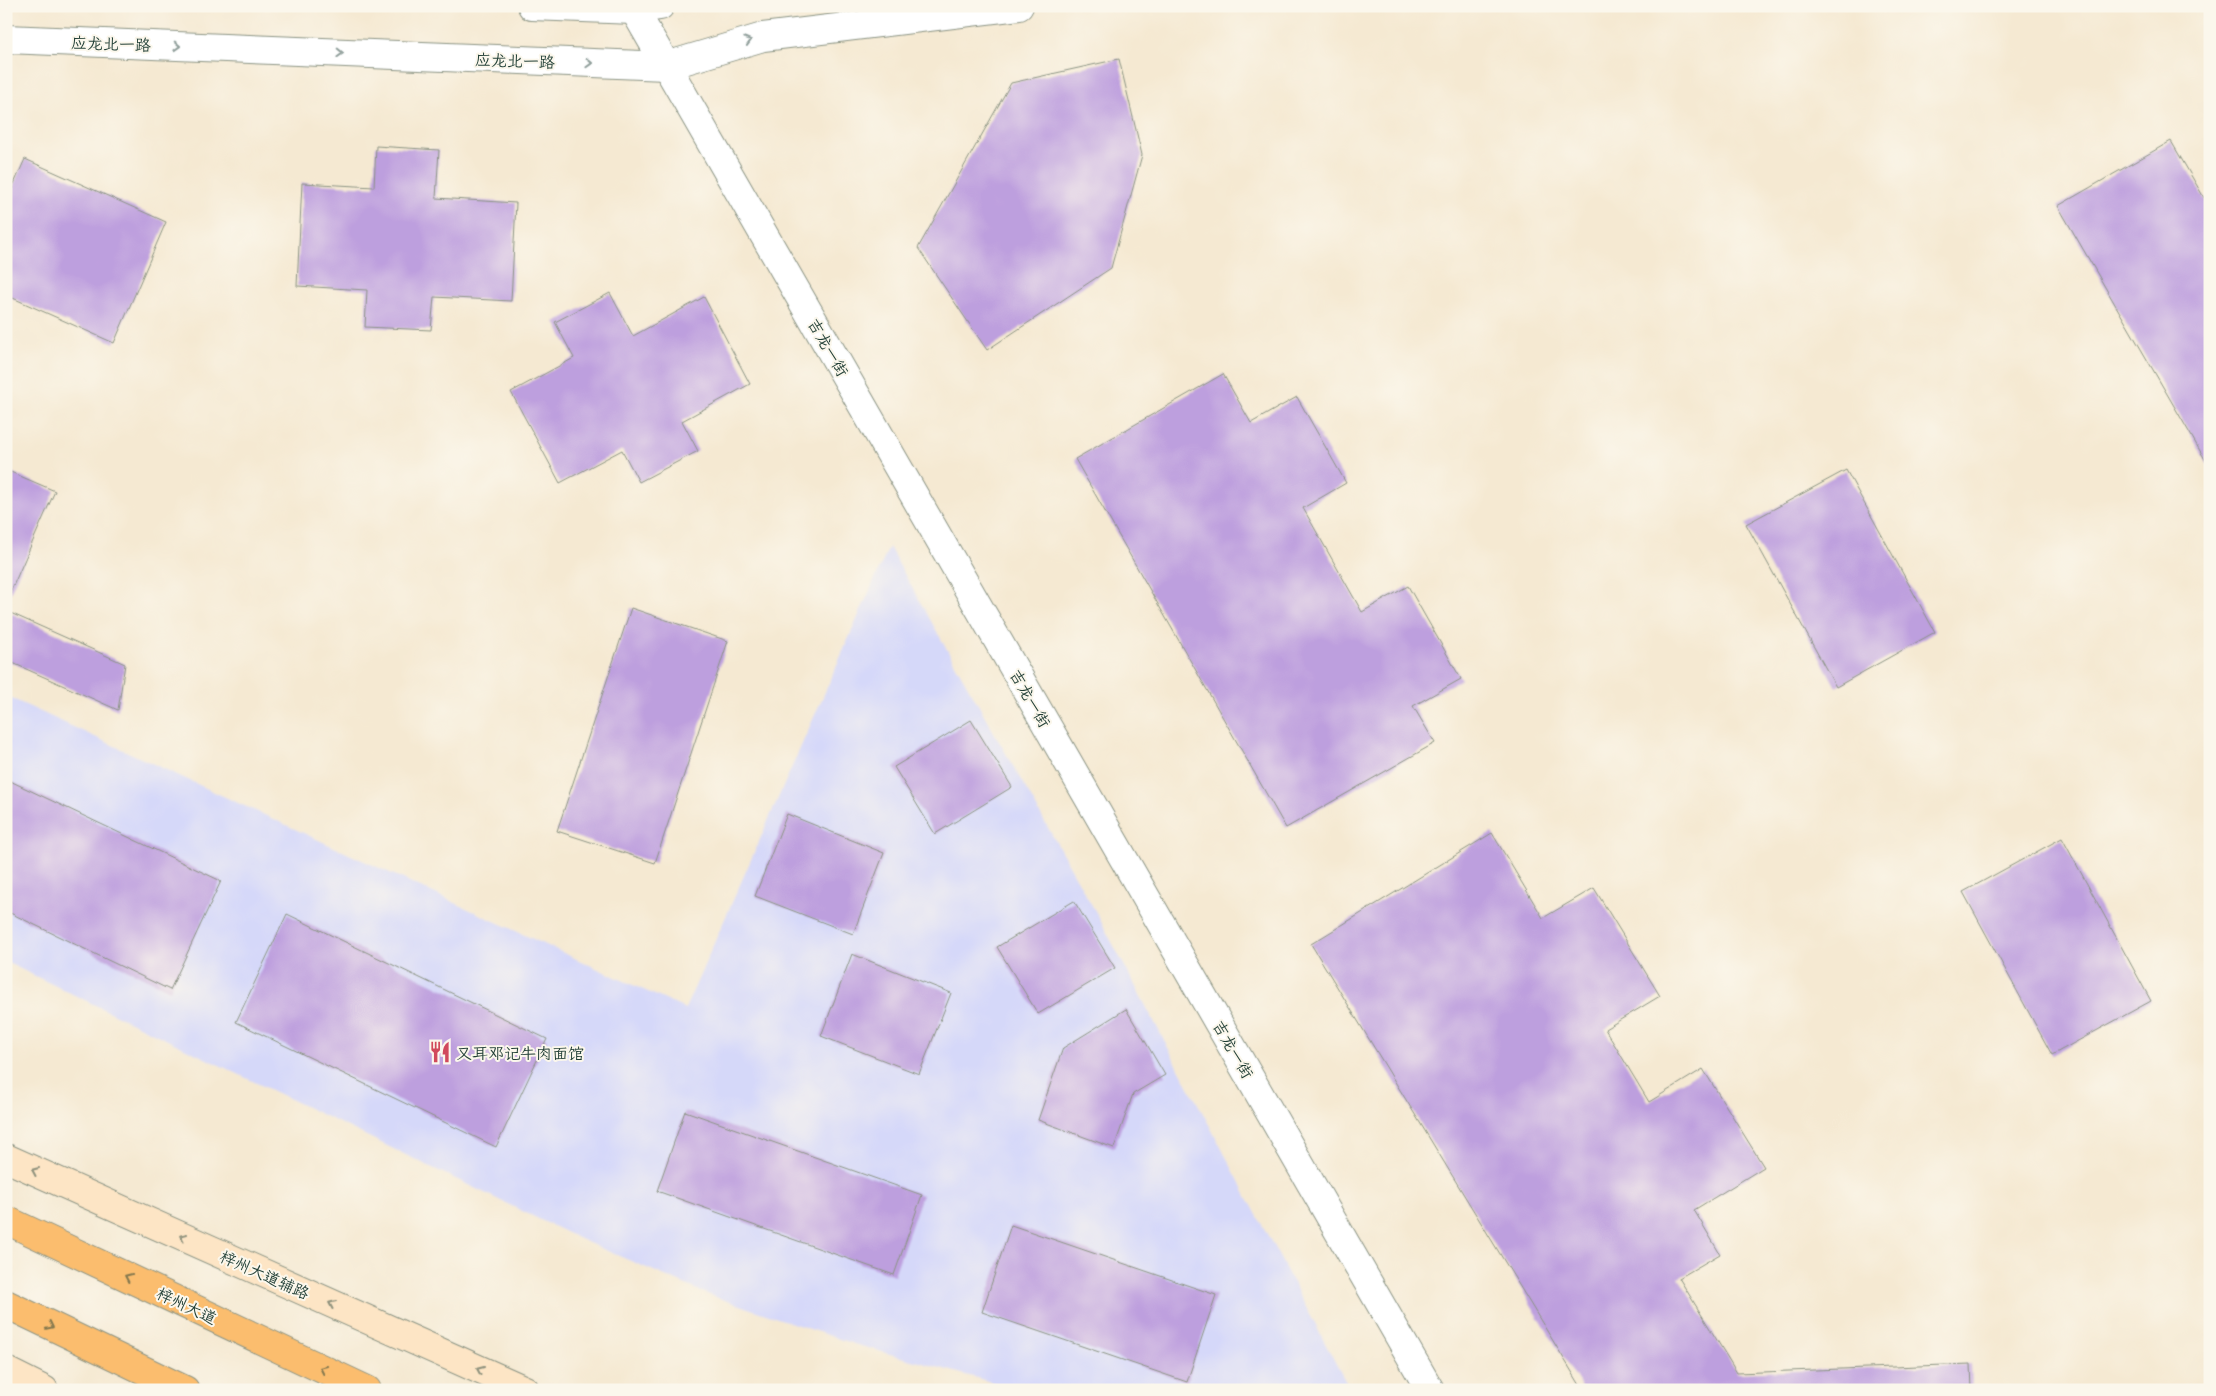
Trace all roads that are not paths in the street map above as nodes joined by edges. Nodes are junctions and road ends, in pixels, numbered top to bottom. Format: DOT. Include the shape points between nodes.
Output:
graph roads {
  1 [pos="532,6"];
  2 [pos="1019,6"];
  3 [pos="642,7"];
  4 [pos="6,39"];
  5 [pos="666,66"];
  6 [pos="6,1158"];
  7 [pos="6,1220"];
  8 [pos="6,1304"];
  9 [pos="6,1371"];
  10 [pos="44,1390"];
  11 [pos="185,1390"];
  12 [pos="367,1390"];
  13 [pos="524,1390"];
  14 [pos="1430,1390"];
  1 -- 3 [label="street"];
  5 -- 2 [label="street, 应龙北一路, one-way" via="764,37"];
  3 -- 5 [label="street, 吉龙一街"];
  4 -- 5 [label="street, 应龙北一路, one-way"];
  5 -- 14 [label="street, 吉龙一街"];
  13 -- 6 [label="main road, 梓州大道辅路, one-way"];
  12 -- 7 [label="highway, 梓州大道, one-way"];
  8 -- 11 [label="highway, one-way"];
  9 -- 10 [label="main road"];
}
